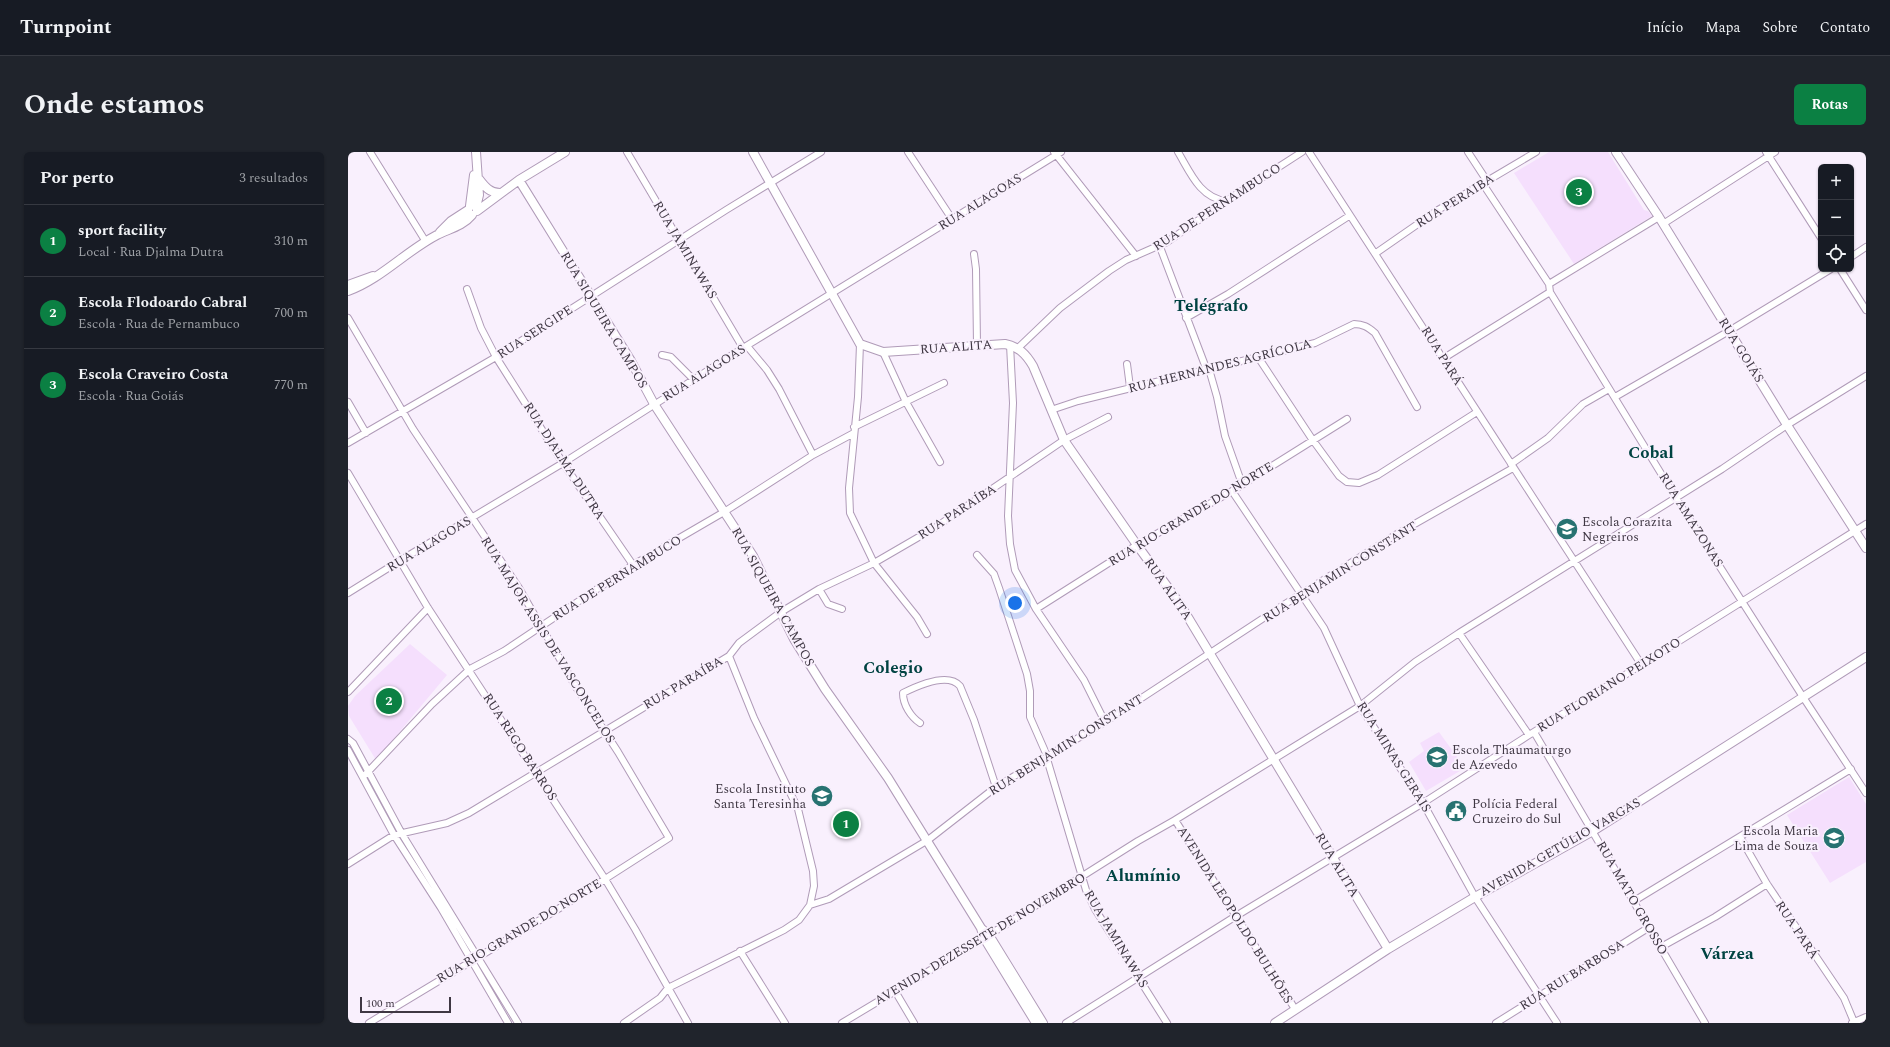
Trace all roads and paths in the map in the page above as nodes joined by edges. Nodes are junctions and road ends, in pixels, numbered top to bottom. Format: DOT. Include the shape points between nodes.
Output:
graph roads {
  1 [pos="370,152"];
  2 [pos="475,152"];
  3 [pos="565,152"];
  4 [pos="627,152"];
  5 [pos="753,152"];
  6 [pos="821,152"];
  7 [pos="908,152"];
  8 [pos="1178,152"];
  9 [pos="1302,152"];
  10 [pos="1309,152"];
  11 [pos="1468,152"];
  12 [pos="1536,152"];
  13 [pos="1616,152"];
  14 [pos="1775,152"];
  15 [pos="1057,153"];
  16 [pos="1768,154"];
  17 [pos="479,179"];
  18 [pos="519,180"];
  19 [pos="770,183"];
  20 [pos="1485,183"];
  21 [pos="500,193"];
  22 [pos="1226,201"];
  23 [pos="473,210"];
  24 [pos="1349,216"];
  25 [pos="1659,217"];
  26 [pos="952,219"];
  27 [pos="1663,224"];
  28 [pos="1820,236"];
  29 [pos="679,240"];
  30 [pos="426,242"];
  31 [pos="1160,247"];
  32 [pos="1866,247"];
  33 [pos="1376,253"];
  34 [pos="974,254"];
  35 [pos="1854,255"];
  36 [pos="1136,256"];
  37 [pos="1826,272"];
  38 [pos="1842,272"];
  39 [pos="375,276"];
  40 [pos="1549,284"];
  41 [pos="348,285"];
  42 [pos="467,289"];
  43 [pos="348,291"];
  44 [pos="1550,292"];
  45 [pos="833,293"];
  46 [pos="591,296"];
  47 [pos="1866,310"];
  48 [pos="1186,318"];
  49 [pos="348,319"];
  50 [pos="1730,331"];
  51 [pos="860,344"];
  52 [pos="977,345"];
  53 [pos="1010,345"];
  54 [pos="745,347"];
  55 [pos="1018,348"];
  56 [pos="883,352"];
  57 [pos="662,355"];
  58 [pos="496,357"];
  59 [pos="1258,357"];
  60 [pos="1444,358"];
  61 [pos="1127,364"];
  62 [pos="1207,369"];
  63 [pos="1866,376"];
  64 [pos="693,379"];
  65 [pos="944,383"];
  66 [pos="1130,387"];
  67 [pos="1609,389"];
  68 [pos="1615,397"];
  69 [pos="348,402"];
  70 [pos="906,402"];
  71 [pos="654,404"];
  72 [pos="1417,407"];
  73 [pos="1051,410"];
  74 [pos="404,411"];
  75 [pos="1477,412"];
  76 [pos="1108,417"];
  77 [pos="1347,419"];
  78 [pos="1787,425"];
  79 [pos="854,430"];
  80 [pos="366,433"];
  81 [pos="1312,439"];
  82 [pos="1064,440"];
  83 [pos="348,443"];
  84 [pos="813,455"];
  85 [pos="940,462"];
  86 [pos="563,463"];
  87 [pos="1512,466"];
  88 [pos="348,473"];
  89 [pos="1010,477"];
  90 [pos="1242,484"];
  91 [pos="1232,491"];
  92 [pos="1676,498"];
  93 [pos="724,512"];
  94 [pos="472,519"];
  95 [pos="1866,524"];
  96 [pos="1855,531"];
  97 [pos="1137,545"];
  98 [pos="1866,548"];
  99 [pos="977,555"];
  100 [pos="401,560"];
  101 [pos="1574,562"];
  102 [pos="874,563"];
  103 [pos="633,565"];
  104 [pos="819,589"];
  105 [pos="348,593"];
  106 [pos="1300,594"];
  107 [pos="1743,601"];
  108 [pos="428,608"];
  109 [pos="842,609"];
  110 [pos="1036,609"];
  111 [pos="781,612"];
  112 [pos="542,626"];
  113 [pos="1458,633"];
  114 [pos="927,634"];
  115 [pos="1211,653"];
  116 [pos="729,656"];
  117 [pos="1866,657"];
  118 [pos="1641,664"];
  119 [pos="470,669"];
  120 [pos="348,692"];
  121 [pos="1803,697"];
  122 [pos="1360,706"];
  123 [pos="1106,722"];
  124 [pos="920,723"];
  125 [pos="604,730"];
  126 [pos="1531,734"];
  127 [pos="348,739"];
  128 [pos="348,750"];
  129 [pos="1047,758"];
  130 [pos="1273,759"];
  131 [pos="1851,769"];
  132 [pos="368,772"];
  133 [pos="536,773"];
  134 [pos="363,777"];
  135 [pos="996,787"];
  136 [pos="1866,793"];
  137 [pos="1424,803"];
  138 [pos="1175,820"];
  139 [pos="1593,831"];
  140 [pos="402,834"];
  141 [pos="394,835"];
  142 [pos="1740,837"];
  143 [pos="669,838"];
  144 [pos="928,840"];
  145 [pos="1331,857"];
  146 [pos="348,864"];
  147 [pos="1081,878"];
  148 [pos="605,879"];
  149 [pos="1767,884"];
  150 [pos="1475,897"];
  151 [pos="1634,901"];
  152 [pos="447,905"];
  153 [pos="810,905"];
  154 [pos="441,908"];
  155 [pos="1236,916"];
  156 [pos="1648,928"];
  157 [pos="987,936"];
  158 [pos="1661,947"];
  159 [pos="1388,949"];
  160 [pos="740,951"];
  161 [pos="478,957"];
  162 [pos="471,961"];
  163 [pos="1138,978"];
  164 [pos="1015,983"];
  165 [pos="668,988"];
  166 [pos="895,991"];
  167 [pos="1540,994"];
  168 [pos="1295,1009"];
  169 [pos="1866,1017"];
  170 [pos="378,1021"];
  171 [pos="1853,1022"];
  172 [pos="369,1023"];
  173 [pos="508,1023"];
  174 [pos="518,1023"];
  175 [pos="624,1023"];
  176 [pos="688,1023"];
  177 [pos="785,1023"];
  178 [pos="842,1023"];
  179 [pos="914,1023"];
  180 [pos="1036,1023"];
  181 [pos="1043,1023"];
  182 [pos="1066,1023"];
  183 [pos="1168,1023"];
  184 [pos="1275,1023"];
  185 [pos="1496,1023"];
  186 [pos="1557,1023"];
  187 [pos="1705,1023"];
  1 -- 30 [label="street"];
  2 -- 17 [label="street"];
  2 -- 23 [label="street"];
  3 -- 18 [label="street"];
  4 -- 29 [label="street, RUA JAMINAWAS"];
  5 -- 19 [label="street"];
  6 -- 19 [label="street, RUA SERGIPE"];
  7 -- 26 [label="street"];
  8 -- 22 [label="street" via="1205,193"];
  9 -- 22 [label="street, RUA DE PERNAMBUCO"];
  10 -- 24 [label="street, RUA PARÁ"];
  11 -- 20 [label="street, RUA AMAZONAS"];
  12 -- 20 [label="street, RUA PERAIBA"];
  13 -- 25 [label="street, RUA GOIÁS"];
  14 -- 16 [label="street"];
  15 -- 26 [label="street, RUA ALAGOAS"];
  15 -- 36 [label="street"];
  16 -- 27 [label="street"];
  16 -- 28 [label="street"];
  17 -- 21 [label="street" via="493,193"];
  17 -- 23 [label="street" via="479,195"];
  18 -- 21 [label="street"];
  18 -- 46 [label="street, RUA SIQUEIRA CAMPOS"];
  19 -- 29 [label="street, RUA SERGIPE"];
  19 -- 45 [label="street"];
  20 -- 33 [label="street, RUA PERAIBA" via="1438,210"];
  20 -- 40 [label="street, RUA AMAZONAS"];
  21 -- 23 [label="street"];
  22 -- 31 [label="street, RUA DE PERNAMBUCO"];
  23 -- 30 [label="street" via="451,221"];
  24 -- 33 [label="street, RUA PARÁ"];
  24 -- 48 [label="street"];
  25 -- 27 [label="street, RUA GOIÁS"];
  25 -- 40 [label="street"];
  26 -- 45 [label="street, RUA ALAGOAS"];
  27 -- 50 [label="street, RUA GOIÁS"];
  29 -- 46 [label="street, RUA SERGIPE"];
  29 -- 54 [label="street, RUA JAMINAWAS"];
  30 -- 39 [label="street"];
  31 -- 36 [label="street, RUA DE PERNAMBUCO"];
  31 -- 48 [label="street"];
  32 -- 35 [label="street"];
  33 -- 60 [label="street, RUA PARÁ"];
  34 -- 52 [label="street"];
  36 -- 55 [label="street, RUA DE PERNAMBUCO" via="1084,289"];
  37 -- 50 [label="street"];
  38 -- 47 [label="street"];
  39 -- 41 [label="street"];
  39 -- 43 [label="street"];
  40 -- 44 [label="street, RUA AMAZONAS"];
  42 -- 58 [label="street, RUA DJALMA DUTRA" via="481,328"];
  44 -- 60 [label="street"];
  44 -- 67 [label="street, RUA AMAZONAS"];
  45 -- 51 [label="street"];
  45 -- 54 [label="street, RUA ALAGOAS"];
  46 -- 58 [label="street, RUA SERGIPE"];
  46 -- 71 [label="street, RUA SIQUEIRA CAMPOS"];
  48 -- 62 [label="street"];
  49 -- 74 [label="street, RUA MAJOR ASSIS DE VASCONCELOS"];
  50 -- 68 [label="street"];
  50 -- 78 [label="street, RUA GOIÁS"];
  51 -- 56 [label="street"];
  51 -- 79 [label="street"];
  52 -- 53 [label="street, RUA ALITA"];
  52 -- 56 [label="street, RUA ALITA"];
  53 -- 55 [label="street, RUA ALITA"];
  53 -- 89 [label="street"];
  54 -- 64 [label="street, RUA ALAGOAS"];
  54 -- 84 [label="street, RUA JAMINAWAS" via="767,370"];
  55 -- 73 [label="street, RUA ALITA" via="1033,366"];
  56 -- 70 [label="street"];
  57 -- 64 [label="street" via="672,357"];
  58 -- 74 [label="street, RUA SERGIPE"];
  58 -- 86 [label="street, RUA DJALMA DUTRA"];
  59 -- 62 [label="street, RUA HERNANDES AGRÍCOLA"];
  59 -- 72 [label="street, RUA HERNANDES AGRÍCOLA" via="1315,343 1354,324 1360,324 1368,327 1379,342"];
  59 -- 81 [label="street"];
  60 -- 75 [label="street, RUA PARÁ"];
  61 -- 66 [label="street"];
  62 -- 66 [label="street, RUA HERNANDES AGRÍCOLA"];
  62 -- 90 [label="street" via="1217,397 1225,436"];
  63 -- 78 [label="street, AVENIDA DEZESSETE DE NOVEMBRO"];
  64 -- 71 [label="street, RUA ALAGOAS"];
  65 -- 70 [label="street, RUA DE PERNAMBUCO"];
  66 -- 73 [label="street, RUA HERNANDES AGRÍCOLA"];
  67 -- 68 [label="street, RUA AMAZONAS"];
  67 -- 87 [label="street, RUA BENJAMIN CONSTANT" via="1583,404 1548,438"];
  68 -- 92 [label="street, RUA AMAZONAS"];
  69 -- 80 [label="street"];
  70 -- 79 [label="street, RUA DE PERNAMBUCO"];
  70 -- 85 [label="street"];
  71 -- 86 [label="street, RUA ALAGOAS"];
  71 -- 93 [label="street, RUA SIQUEIRA CAMPOS"];
  73 -- 82 [label="street, RUA ALITA"];
  74 -- 80 [label="street, RUA SERGIPE"];
  74 -- 94 [label="street, RUA MAJOR ASSIS DE VASCONCELOS"];
  75 -- 81 [label="street" via="1378,474 1364,482 1352,484 1339,476"];
  75 -- 87 [label="street, RUA PARÁ"];
  76 -- 82 [label="street, RUA PARAÍBA"];
  77 -- 81 [label="street, RUA RIO GRANDE DO NORTE"];
  78 -- 92 [label="street, AVENIDA DEZESSETE DE NOVEMBRO"];
  78 -- 96 [label="street, RUA GOIÁS"];
  79 -- 84 [label="street, RUA DE PERNAMBUCO"];
  79 -- 102 [label="street" via="849,506 853,522"];
  80 -- 83 [label="street, RUA SERGIPE"];
  81 -- 90 [label="street, RUA RIO GRANDE DO NORTE"];
  82 -- 89 [label="street, RUA PARAÍBA"];
  82 -- 97 [label="street, RUA ALITA"];
  84 -- 93 [label="street, RUA DE PERNAMBUCO"];
  86 -- 94 [label="street, RUA ALAGOAS"];
  86 -- 103 [label="street, RUA DJALMA DUTRA"];
  87 -- 101 [label="street, RUA PARÁ"];
  87 -- 106 [label="street, RUA BENJAMIN CONSTANT"];
  88 -- 100 [label="street, RUA REGO BARROS"];
  89 -- 102 [label="street, RUA PARAÍBA" via="936,527"];
  89 -- 110 [label="street" via="1008,516 1013,560 1022,586"];
  90 -- 91 [label="street, RUA RIO GRANDE DO NORTE"];
  91 -- 97 [label="street, RUA RIO GRANDE DO NORTE"];
  91 -- 106 [label="street, RUA MINAS GERAIS"];
  92 -- 101 [label="street, AVENIDA DEZESSETE DE NOVEMBRO"];
  92 -- 107 [label="street, RUA AMAZONAS"];
  93 -- 103 [label="street, RUA DE PERNAMBUCO"];
  93 -- 111 [label="street, RUA SIQUEIRA CAMPOS" via="753,556"];
  94 -- 100 [label="street, RUA ALAGOAS"];
  94 -- 112 [label="street, RUA MAJOR ASSIS DE VASCONCELOS"];
  95 -- 96 [label="street, RUA FLORIANO PEIXOTO"];
  96 -- 98 [label="street, RUA GOIÁS"];
  96 -- 107 [label="street, RUA FLORIANO PEIXOTO"];
  97 -- 110 [label="street, RUA RIO GRANDE DO NORTE"];
  97 -- 115 [label="street, RUA ALITA" via="1180,604"];
  99 -- 129 [label="street, RUA JAMINAWAS" via="994,574 999,588 1027,674 1030,718"];
  100 -- 105 [label="street, RUA ALAGOAS"];
  100 -- 108 [label="street, RUA REGO BARROS"];
  101 -- 113 [label="street, AVENIDA DEZESSETE DE NOVEMBRO"];
  101 -- 118 [label="street, RUA PARÁ"];
  102 -- 104 [label="street, RUA PARAÍBA"];
  102 -- 114 [label="street" via="917,617"];
  103 -- 112 [label="street, RUA DE PERNAMBUCO"];
  104 -- 109 [label="street" via="828,604"];
  104 -- 111 [label="street, RUA PARAÍBA"];
  106 -- 115 [label="street, RUA BENJAMIN CONSTANT"];
  106 -- 122 [label="street, RUA MINAS GERAIS" via="1324,628"];
  107 -- 118 [label="street, RUA FLORIANO PEIXOTO"];
  107 -- 121 [label="street, RUA AMAZONAS"];
  108 -- 119 [label="street, RUA REGO BARROS"];
  108 -- 120 [label="street"];
  110 -- 123 [label="street" via="1084,680"];
  111 -- 116 [label="street, RUA PARAÍBA" via="748,635"];
  111 -- 144 [label="street, RUA SIQUEIRA CAMPOS" via="794,639 825,689"];
  112 -- 119 [label="street, RUA DE PERNAMBUCO"];
  112 -- 125 [label="street, RUA MAJOR ASSIS DE VASCONCELOS" via="576,687"];
  113 -- 122 [label="street, AVENIDA DEZESSETE DE NOVEMBRO"];
  113 -- 126 [label="street, RUA MATO GROSSO"];
  115 -- 123 [label="street, RUA BENJAMIN CONSTANT"];
  115 -- 130 [label="street, RUA ALITA"];
  116 -- 125 [label="street, RUA PARAÍBA"];
  116 -- 153 [label="street" via="754,718 798,809 813,872 814,886"];
  117 -- 121 [label="street, AVENIDA GETÚLIO VARGAS"];
  118 -- 126 [label="street, RUA FLORIANO PEIXOTO"];
  119 -- 132 [label="street, RUA DE PERNAMBUCO" via="432,704"];
  119 -- 133 [label="street, RUA REGO BARROS"];
  121 -- 131 [label="street, RUA AMAZONAS"];
  121 -- 139 [label="street, AVENIDA GETÚLIO VARGAS"];
  122 -- 130 [label="street, AVENIDA DEZESSETE DE NOVEMBRO"];
  122 -- 137 [label="street, RUA MINAS GERAIS"];
  123 -- 129 [label="street, RUA BENJAMIN CONSTANT"];
  124 -- 135 [label="street" via="910,712 903,700 903,694 935,681 957,682 974,720"];
  125 -- 133 [label="street, RUA PARAÍBA"];
  125 -- 143 [label="street, RUA MAJOR ASSIS DE VASCONCELOS"];
  126 -- 137 [label="street, RUA FLORIANO PEIXOTO"];
  126 -- 139 [label="street, RUA MATO GROSSO"];
  127 -- 132 [label="street" via="353,743"];
  128 -- 134 [label="street"];
  129 -- 135 [label="street, RUA BENJAMIN CONSTANT"];
  129 -- 147 [label="street, RUA JAMINAWAS"];
  130 -- 138 [label="street, AVENIDA DEZESSETE DE NOVEMBRO"];
  130 -- 145 [label="street, RUA ALITA"];
  131 -- 136 [label="street, RUA AMAZONAS"];
  131 -- 142 [label="street"];
  132 -- 134 [label="street, RUA DE PERNAMBUCO"];
  132 -- 140 [label="street"];
  133 -- 140 [label="street, RUA PARAÍBA" via="469,813 447,823"];
  133 -- 148 [label="street, RUA REGO BARROS"];
  134 -- 141 [label="street"];
  135 -- 144 [label="street, RUA BENJAMIN CONSTANT"];
  137 -- 145 [label="street, RUA FLORIANO PEIXOTO"];
  137 -- 150 [label="street, RUA MINAS GERAIS"];
  138 -- 147 [label="street, AVENIDA DEZESSETE DE NOVEMBRO"];
  138 -- 155 [label="street, AVENIDA LEOPOLDO BULHÕES"];
  139 -- 150 [label="street, AVENIDA GETÚLIO VARGAS"];
  139 -- 151 [label="street, RUA MATO GROSSO"];
  140 -- 141 [label="street, RUA PARAÍBA"];
  140 -- 152 [label="street"];
  141 -- 146 [label="street, RUA PARAÍBA"];
  141 -- 154 [label="street"];
  142 -- 149 [label="street, RUA PARÁ"];
  142 -- 151 [label="street"];
  143 -- 148 [label="street, RUA RIO GRANDE DO NORTE"];
  144 -- 153 [label="street, RUA BENJAMIN CONSTANT" via="829,899"];
  144 -- 157 [label="street, RUA SIQUEIRA CAMPOS"];
  145 -- 155 [label="street, RUA FLORIANO PEIXOTO"];
  145 -- 159 [label="street, RUA ALITA"];
  147 -- 157 [label="street, AVENIDA DEZESSETE DE NOVEMBRO"];
  147 -- 163 [label="street, RUA JAMINAWAS" via="1096,909"];
  148 -- 161 [label="street, RUA RIO GRANDE DO NORTE"];
  148 -- 165 [label="street, RUA REGO BARROS"];
  149 -- 158 [label="street"];
  149 -- 171 [label="street, RUA PARÁ" via="1844,998"];
  150 -- 159 [label="street, AVENIDA GETÚLIO VARGAS"];
  150 -- 167 [label="street, RUA MINAS GERAIS"];
  151 -- 156 [label="street, RUA MATO GROSSO"];
  152 -- 154 [label="street"];
  152 -- 161 [label="street"];
  153 -- 160 [label="street" via="799,920 784,930"];
  154 -- 162 [label="street"];
  155 -- 163 [label="street, RUA FLORIANO PEIXOTO"];
  155 -- 168 [label="street, AVENIDA LEOPOLDO BULHÕES"];
  156 -- 158 [label="street, RUA MATO GROSSO"];
  156 -- 167 [label="street, RUA RUI BARBOSA"];
  157 -- 164 [label="street, RUA SIQUEIRA CAMPOS"];
  157 -- 166 [label="street, AVENIDA DEZESSETE DE NOVEMBRO"];
  158 -- 187 [label="street, RUA MATO GROSSO"];
  159 -- 168 [label="street, AVENIDA GETÚLIO VARGAS"];
  160 -- 165 [label="street"];
  160 -- 177 [label="street"];
  161 -- 162 [label="street, RUA RIO GRANDE DO NORTE"];
  161 -- 174 [label="street"];
  162 -- 170 [label="street, RUA RIO GRANDE DO NORTE"];
  162 -- 173 [label="street"];
  163 -- 182 [label="street, RUA FLORIANO PEIXOTO"];
  163 -- 183 [label="street, RUA JAMINAWAS"];
  164 -- 180 [label="street, RUA SIQUEIRA CAMPOS"];
  164 -- 181 [label="street, RUA SIQUEIRA CAMPOS"];
  165 -- 175 [label="street" via="660,998"];
  165 -- 176 [label="street, RUA REGO BARROS"];
  166 -- 178 [label="street, AVENIDA DEZESSETE DE NOVEMBRO"];
  166 -- 179 [label="street"];
  167 -- 185 [label="street, RUA RUI BARBOSA"];
  167 -- 186 [label="street, RUA MINAS GERAIS"];
  168 -- 184 [label="street, AVENIDA GETÚLIO VARGAS"];
  169 -- 171 [label="street"];
  170 -- 172 [label="street, RUA RIO GRANDE DO NORTE"];
}
